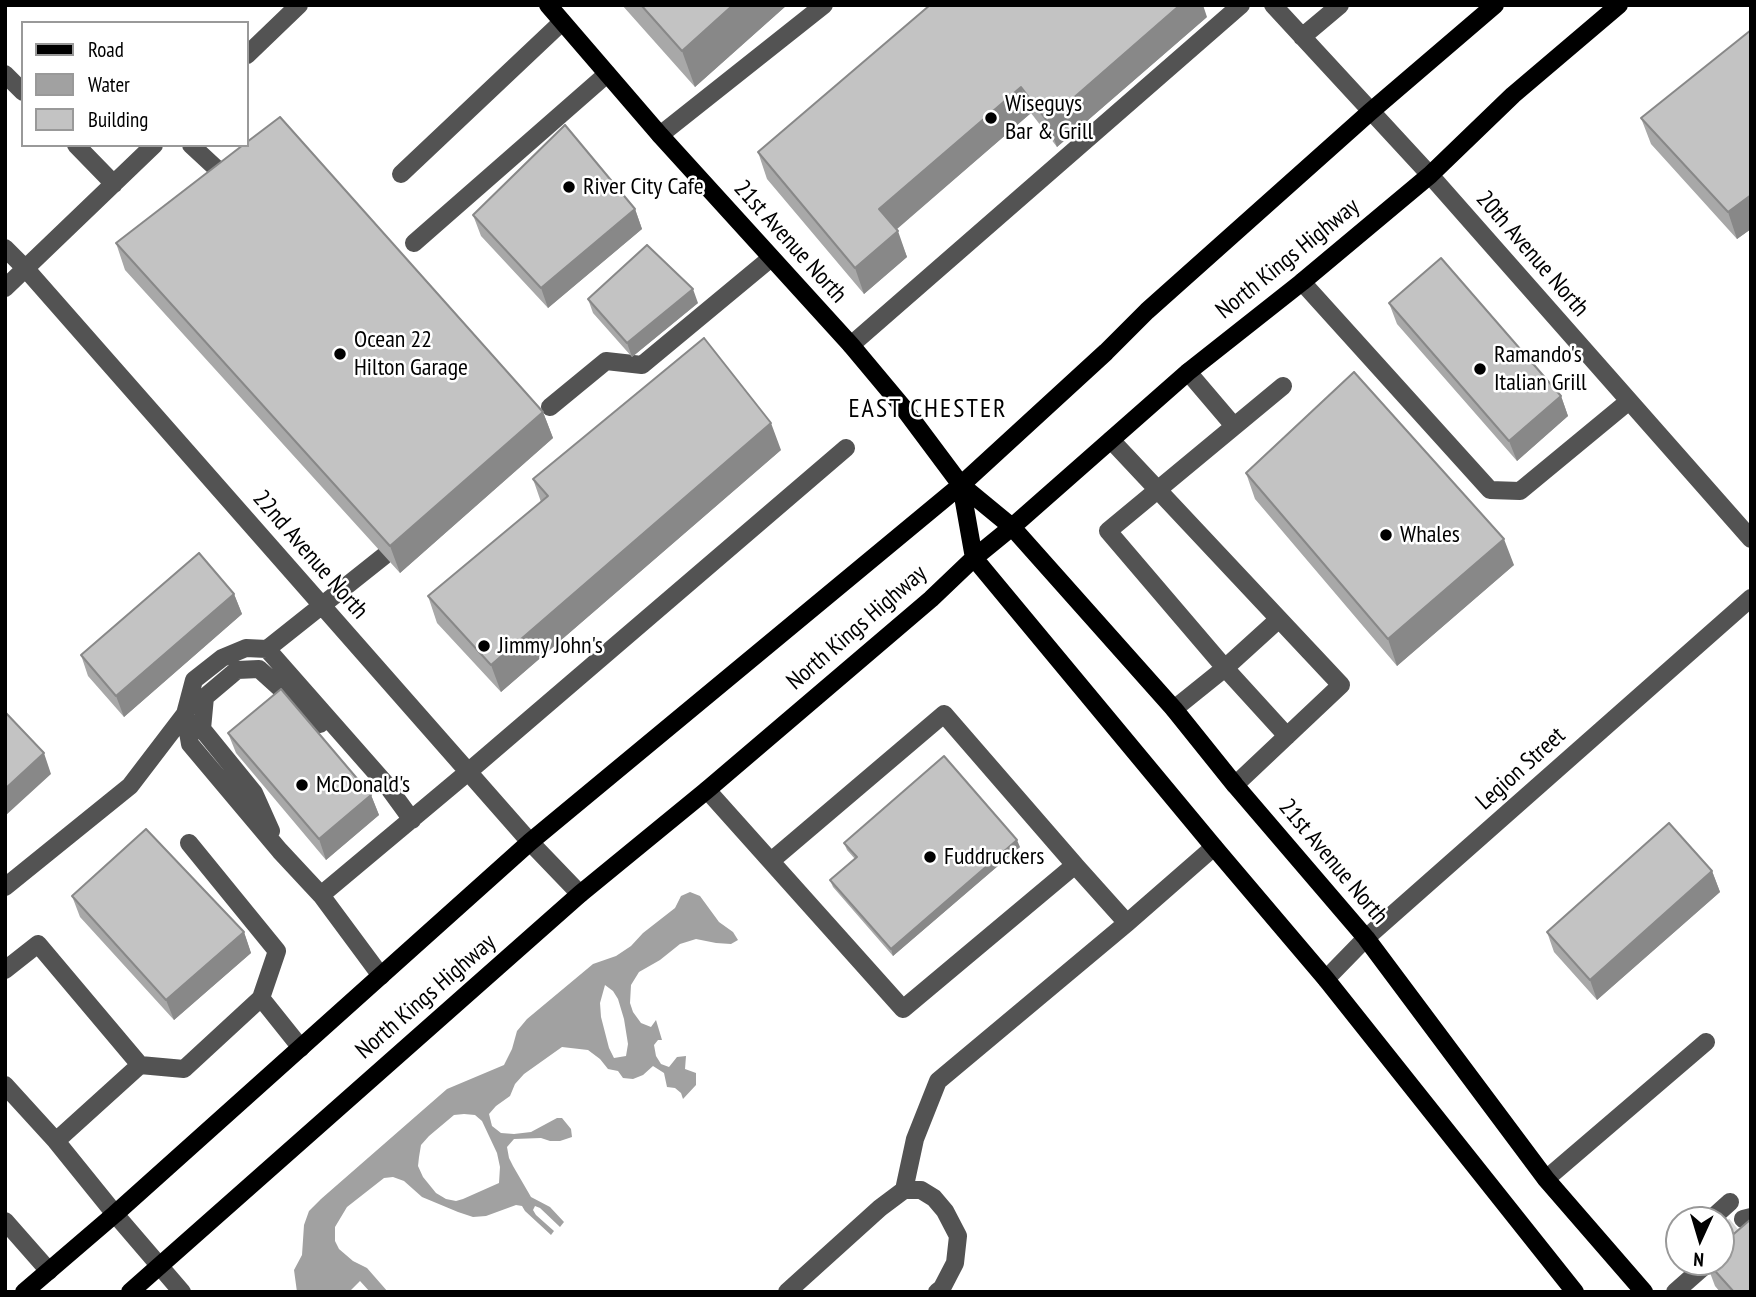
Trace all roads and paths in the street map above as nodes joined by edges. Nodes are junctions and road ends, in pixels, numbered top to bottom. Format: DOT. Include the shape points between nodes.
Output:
graph roads {
  1 [pos="299,5"];
  2 [pos="548,5"];
  3 [pos="824,5"];
  4 [pos="1241,5"];
  5 [pos="1273,5"];
  6 [pos="1339,5"];
  7 [pos="1495,5"];
  8 [pos="1619,5"];
  9 [pos="562,22"];
  10 [pos="1302,37"];
  11 [pos="248,54"];
  12 [pos="5,74"];
  13 [pos="607,74"];
  14 [pos="21,90"];
  15 [pos="1370,112"];
  16 [pos="660,135"];
  17 [pos="78,147"];
  18 [pos="152,147"];
  19 [pos="193,147"];
  20 [pos="401,174"];
  21 [pos="1430,174"];
  22 [pos="114,184"];
  23 [pos="236,186"];
  24 [pos="414,243"];
  25 [pos="5,248"];
  26 [pos="771,258"];
  27 [pos="26,269"];
  28 [pos="1302,282"];
  29 [pos="5,288"];
  30 [pos="851,345"];
  31 [pos="1188,372"];
  32 [pos="1283,386"];
  33 [pos="1629,401"];
  34 [pos="550,407"];
  35 [pos="1234,426"];
  36 [pos="1111,440"];
  37 [pos="846,448"];
  38 [pos="961,485"];
  39 [pos="1158,490"];
  40 [pos="1012,527"];
  41 [pos="1751,539"];
  42 [pos="384,556"];
  43 [pos="974,558"];
  44 [pos="1751,598"];
  45 [pos="322,605"];
  46 [pos="1279,619"];
  47 [pos="267,649"];
  48 [pos="1225,668"];
  49 [pos="1174,709"];
  50 [pos="184,714"];
  51 [pos="1287,736"];
  52 [pos="468,772"];
  53 [pos="385,783"];
  54 [pos="1235,785"];
  55 [pos="707,790"];
  56 [pos="412,820"];
  57 [pos="530,842"];
  58 [pos="189,843"];
  59 [pos="1214,847"];
  60 [pos="280,851"];
  61 [pos="771,861"];
  62 [pos="1075,865"];
  63 [pos="5,887"];
  64 [pos="580,894"];
  65 [pos="321,895"];
  66 [pos="1127,923"];
  67 [pos="1366,938"];
  68 [pos="5,970"];
  69 [pos="381,976"];
  70 [pos="1326,979"];
  71 [pos="261,998"];
  72 [pos="1706,1042"];
  73 [pos="301,1048"];
  74 [pos="140,1065"];
  75 [pos="5,1085"];
  76 [pos="56,1141"];
  77 [pos="1546,1179"];
  78 [pos="904,1190"];
  79 [pos="1730,1202"];
  80 [pos="1726,1206"];
  81 [pos="115,1214"];
  82 [pos="5,1221"];
  83 [pos="159,1266"];
  84 [pos="49,1271"];
  85 [pos="24,1292"];
  86 [pos="130,1292"];
  87 [pos="182,1292"];
  88 [pos="787,1292"];
  89 [pos="937,1292"];
  90 [pos="1575,1292"];
  91 [pos="1644,1292"];
  1 -- 11 [label="street"];
  2 -- 9 [label="main road, 21st Avenue North"];
  3 -- 16 [label="street"];
  4 -- 30 [label="street"];
  5 -- 10 [label="street, 20th Avenue North"];
  6 -- 10 [label="street"];
  7 -- 15 [label="main road, North Kings Highway"];
  8 -- 21 [label="main road, North Kings Highway" via="1513,95"];
  9 -- 13 [label="main road, 21st Avenue North"];
  9 -- 20 [label="street"];
  10 -- 15 [label="street, 20th Avenue North"];
  12 -- 14 [label="street"];
  13 -- 16 [label="main road, 21st Avenue North"];
  13 -- 24 [label="street"];
  15 -- 21 [label="street, 20th Avenue North"];
  15 -- 38 [label="main road, North Kings Highway"];
  16 -- 26 [label="main road, 21st Avenue North"];
  17 -- 22 [label="street"];
  18 -- 22 [label="street"];
  19 -- 23 [label="street"];
  21 -- 28 [label="main road, North Kings Highway"];
  21 -- 33 [label="street, 20th Avenue North"];
  22 -- 27 [label="street"];
  25 -- 27 [label="street, 22nd Avenue North"];
  26 -- 30 [label="main road, 21st Avenue North"];
  26 -- 34 [label="street" via="642,365 606,361"];
  27 -- 29 [label="street"];
  27 -- 45 [label="street, 22nd Avenue North"];
  28 -- 31 [label="main road, North Kings Highway"];
  28 -- 33 [label="street" via="1490,490 1520,491"];
  30 -- 38 [label="main road, 21st Avenue North"];
  31 -- 35 [label="street"];
  31 -- 36 [label="main road, North Kings Highway"];
  32 -- 35 [label="street"];
  33 -- 41 [label="street, 20th Avenue North"];
  35 -- 39 [label="street"];
  36 -- 39 [label="street"];
  36 -- 40 [label="main road, North Kings Highway"];
  37 -- 52 [label="street"];
  38 -- 40 [label="main road, 21st Avenue North"];
  38 -- 43 [label="main road, 21st Avenue North"];
  38 -- 57 [label="main road, North Kings Highway"];
  39 -- 46 [label="street"];
  39 -- 48 [label="street" via="1108,531"];
  40 -- 43 [label="main road, North Kings Highway"];
  40 -- 49 [label="main road, 21st Avenue North"];
  42 -- 45 [label="street"];
  43 -- 55 [label="main road, North Kings Highway"];
  43 -- 59 [label="main road, 21st Avenue North"];
  44 -- 67 [label="street, Legion Street"];
  45 -- 47 [label="street"];
  45 -- 52 [label="street, 22nd Avenue North"];
  46 -- 48 [label="street"];
  46 -- 51 [label="street" via="1341,685"];
  47 -- 50 [label="street" via="246,648 222,658 194,680"];
  47 -- 53 [label="street"];
  48 -- 49 [label="street"];
  48 -- 51 [label="street"];
  49 -- 54 [label="main road, 21st Avenue North"];
  50 -- 60 [label="street" via="190,744"];
  50 -- 63 [label="street" via="130,786"];
  51 -- 54 [label="street"];
  52 -- 56 [label="street"];
  52 -- 57 [label="street, 22nd Avenue North"];
  53 -- 56 [label="street"];
  53 -- 60 [label="street" via="259,669 237,670 205,697 202,729 254,793"];
  54 -- 67 [label="main road, 21st Avenue North"];
  55 -- 61 [label="street"];
  55 -- 64 [label="main road, North Kings Highway"];
  56 -- 65 [label="street"];
  57 -- 64 [label="street, 22nd Avenue North"];
  57 -- 69 [label="main road, North Kings Highway"];
  58 -- 71 [label="street" via="277,951"];
  59 -- 66 [label="street"];
  59 -- 70 [label="main road, 21st Avenue North"];
  60 -- 65 [label="street"];
  61 -- 62 [label="street" via="903,1009"];
  61 -- 62 [label="street" via="944,714"];
  62 -- 66 [label="street"];
  64 -- 83 [label="main road, North Kings Highway"];
  65 -- 69 [label="street"];
  66 -- 78 [label="street" via="938,1080 915,1139"];
  67 -- 70 [label="street, Legion Street"];
  67 -- 77 [label="main road, 21st Avenue North"];
  68 -- 74 [label="street" via="38,944"];
  69 -- 73 [label="main road, North Kings Highway"];
  70 -- 90 [label="main road, 21st Avenue North"];
  71 -- 73 [label="street"];
  71 -- 74 [label="street" via="184,1069"];
  72 -- 77 [label="street"];
  73 -- 81 [label="main road, North Kings Highway"];
  74 -- 76 [label="street"];
  75 -- 76 [label="street"];
  76 -- 81 [label="street"];
  77 -- 91 [label="main road, 21st Avenue North"];
  78 -- 88 [label="street"];
  78 -- 89 [label="street" via="921,1190 934,1198 958,1236 955,1263"];
  79 -- 80 [label="street"];
  81 -- 83 [label="street"];
  81 -- 84 [label="main road, North Kings Highway"];
  82 -- 84 [label="street"];
  83 -- 86 [label="main road, North Kings Highway"];
  83 -- 87 [label="street"];
  84 -- 85 [label="main road, North Kings Highway"];
}
